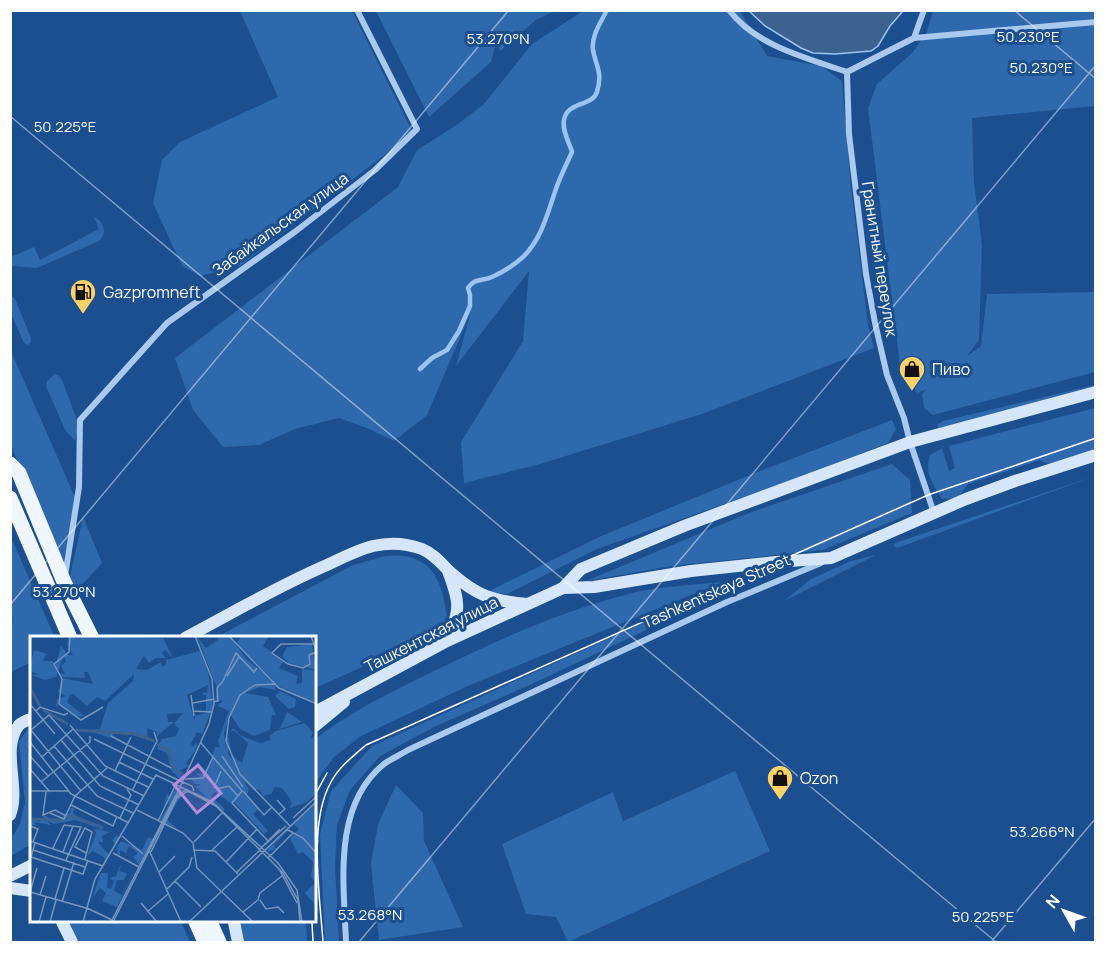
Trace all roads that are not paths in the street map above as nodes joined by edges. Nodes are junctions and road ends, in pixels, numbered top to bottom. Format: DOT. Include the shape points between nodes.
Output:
graph roads {
  1 [pos="357,10"];
  2 [pos="729,10"];
  3 [pos="924,10"];
  4 [pos="1095,22"];
  5 [pos="914,38"];
  6 [pos="847,72"];
  7 [pos="1095,392"];
  8 [pos="910,442"];
  9 [pos="1095,455"];
  10 [pos="10,464"];
  11 [pos="10,498"];
  12 [pos="934,513"];
  13 [pos="831,558"];
  14 [pos="448,570"];
  15 [pos="64,582"];
  16 [pos="563,588"];
  17 [pos="528,604"];
  18 [pos="69,636"];
  19 [pos="91,636"];
  20 [pos="189,636"];
  21 [pos="447,641"];
  22 [pos="365,685"];
  23 [pos="316,711"];
  24 [pos="30,719"];
  25 [pos="316,725"];
  26 [pos="15,726"];
  27 [pos="10,815"];
  28 [pos="30,866"];
  29 [pos="10,876"];
  30 [pos="10,888"];
  31 [pos="30,891"];
  32 [pos="63,923"];
  33 [pos="197,923"];
  34 [pos="211,923"];
  35 [pos="234,923"];
  36 [pos="72,942"];
  37 [pos="205,942"];
  38 [pos="219,942"];
  39 [pos="238,942"];
  40 [pos="346,942"];
  1 -- 15 [label="street, Забайкальская улица" via="417,129 375,170 167,324 80,420 78,487"];
  2 -- 6 [label="street" via="749,31"];
  3 -- 5 [label="street"];
  4 -- 5 [label="street"];
  5 -- 6 [label="street"];
  6 -- 8 [label="street, Гранитный переулок" via="849,134 866,274 887,375"];
  7 -- 8 [label="main road"];
  8 -- 12 [label="street, Гранитный переулок"];
  8 -- 16 [label="main road, Ташкентская улица" via="684,526 581,569"];
  9 -- 12 [label="main road, Tashkentskaya Street"];
  10 -- 15 [label="main road" via="19,473"];
  11 -- 18 [label="main road"];
  12 -- 13 [label="main road, Tashkentskaya Street"];
  13 -- 16 [label="main road, Ташкентская улица"];
  13 -- 40 [label="street, Tashkentskaya Street" via="727,602 408,750 384,765 365,785 351,813 344,847"];
  14 -- 17 [label="main road" via="488,598"];
  14 -- 20 [label="main road" via="424,550 404,543 373,546 303,575"];
  14 -- 21 [label="main road" via="458,596 458,616"];
  15 -- 19 [label="main road"];
  16 -- 17 [label="main road, Ташкентская улица"];
  17 -- 21 [label="main road, Ташкентская улица"];
  21 -- 22 [label="main road, Ташкентская улица"];
  22 -- 23 [label="main road, Ташкентская улица"];
  22 -- 25 [label="main road"];
  24 -- 26 [label="main road"];
  26 -- 27 [label="main road" via="11,743 15,803"];
  28 -- 29 [label="main road"];
  30 -- 31 [label="main road"];
  32 -- 36 [label="main road"];
  33 -- 37 [label="main road"];
  34 -- 38 [label="main road"];
  35 -- 39 [label="main road"];
}
